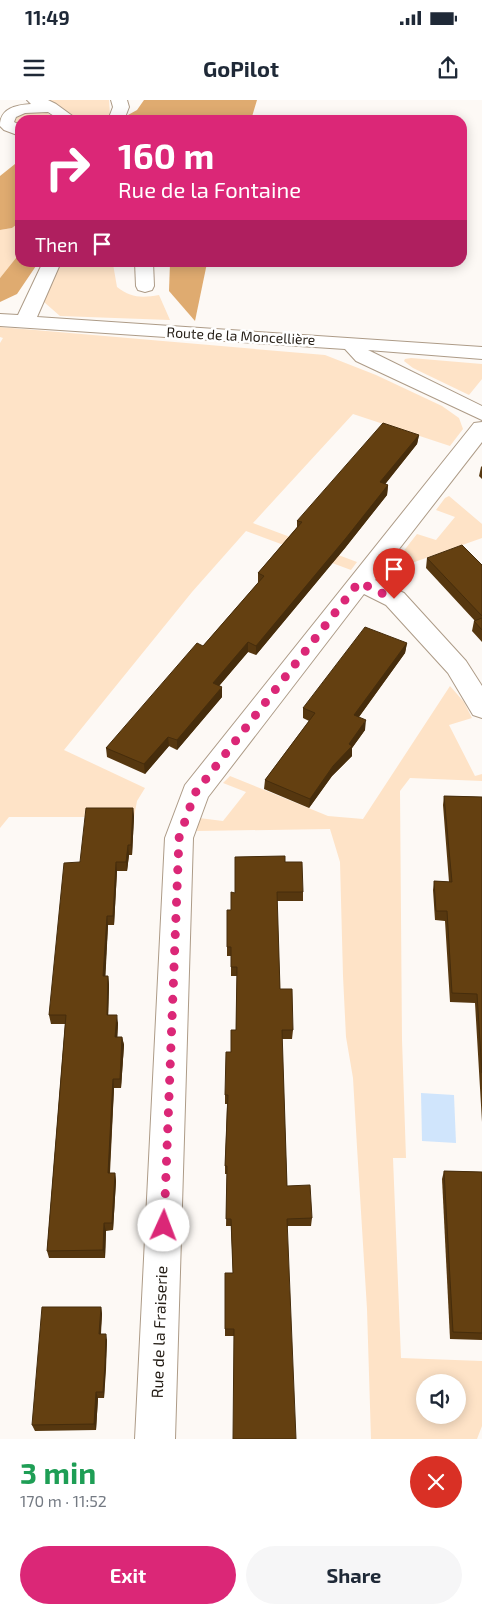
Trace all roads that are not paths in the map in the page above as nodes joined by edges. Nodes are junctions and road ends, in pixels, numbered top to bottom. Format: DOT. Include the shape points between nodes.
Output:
graph roads {
  1 [pos="35,100"];
  2 [pos="119,100"];
  3 [pos="51,107"];
  4 [pos="63,115"];
  5 [pos="118,115"];
  6 [pos="15,129"];
  7 [pos="50,267"];
  8 [pos="144,267"];
  9 [pos="145,286"];
  10 [pos="0,320"];
  11 [pos="25,321"];
  12 [pos="351,343"];
  13 [pos="482,353"];
  14 [pos="482,414"];
  15 [pos="482,428"];
  16 [pos="359,582"];
  17 [pos="482,708"];
  18 [pos="155,1439"];
  1 -- 3 [label="street"];
  2 -- 5 [label="street"];
  3 -- 4 [label="street"];
  3 -- 6 [label="street" via="22,109 10,114 6,123"];
  7 -- 11 [label="street"];
  8 -- 9 [label="street"];
  10 -- 11 [label="street, Route de la Moncellière"];
  11 -- 12 [label="street, Route de la Moncellière"];
  12 -- 13 [label="street, Route de la Moncellière"];
  12 -- 14 [label="street" via="363,357"];
  15 -- 16 [label="street, Rue de la Fraiserie"];
  16 -- 17 [label="street" via="394,599 457,667"];
  16 -- 18 [label="street, Rue de la Fraiserie" via="195,793 179,838"];
}
